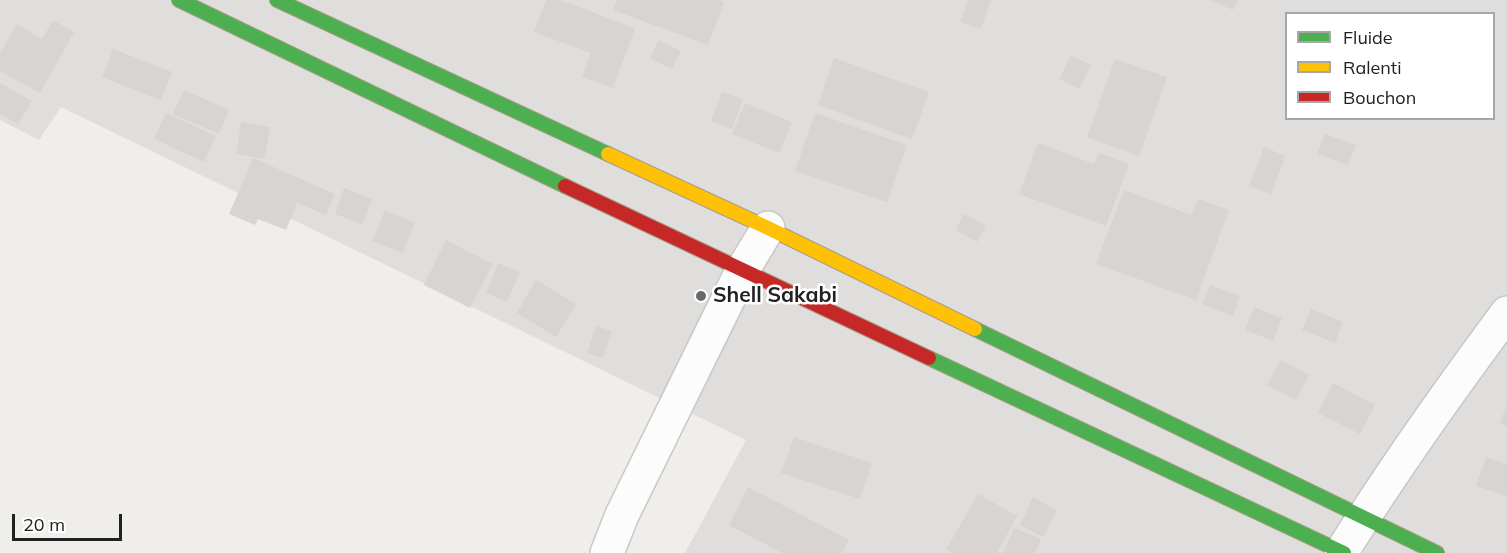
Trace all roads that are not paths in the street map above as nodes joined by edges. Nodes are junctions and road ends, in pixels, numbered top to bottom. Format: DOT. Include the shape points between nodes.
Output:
graph roads {
  1 [pos="179,0"];
  2 [pos="277,0"];
  3 [pos="768,228"];
  4 [pos="742,271"];
  5 [pos="1507,313"];
  6 [pos="1362,518"];
  7 [pos="607,553"];
  8 [pos="1342,553"];
  9 [pos="1437,553"];
  1 -- 4 [label="main road"];
  2 -- 3 [label="main road"];
  3 -- 4 [label="street"];
  3 -- 6 [label="main road"];
  4 -- 7 [label="street"];
  4 -- 8 [label="main road"];
  5 -- 6 [label="street"];
  6 -- 8 [label="street"];
  6 -- 9 [label="main road"];
}
